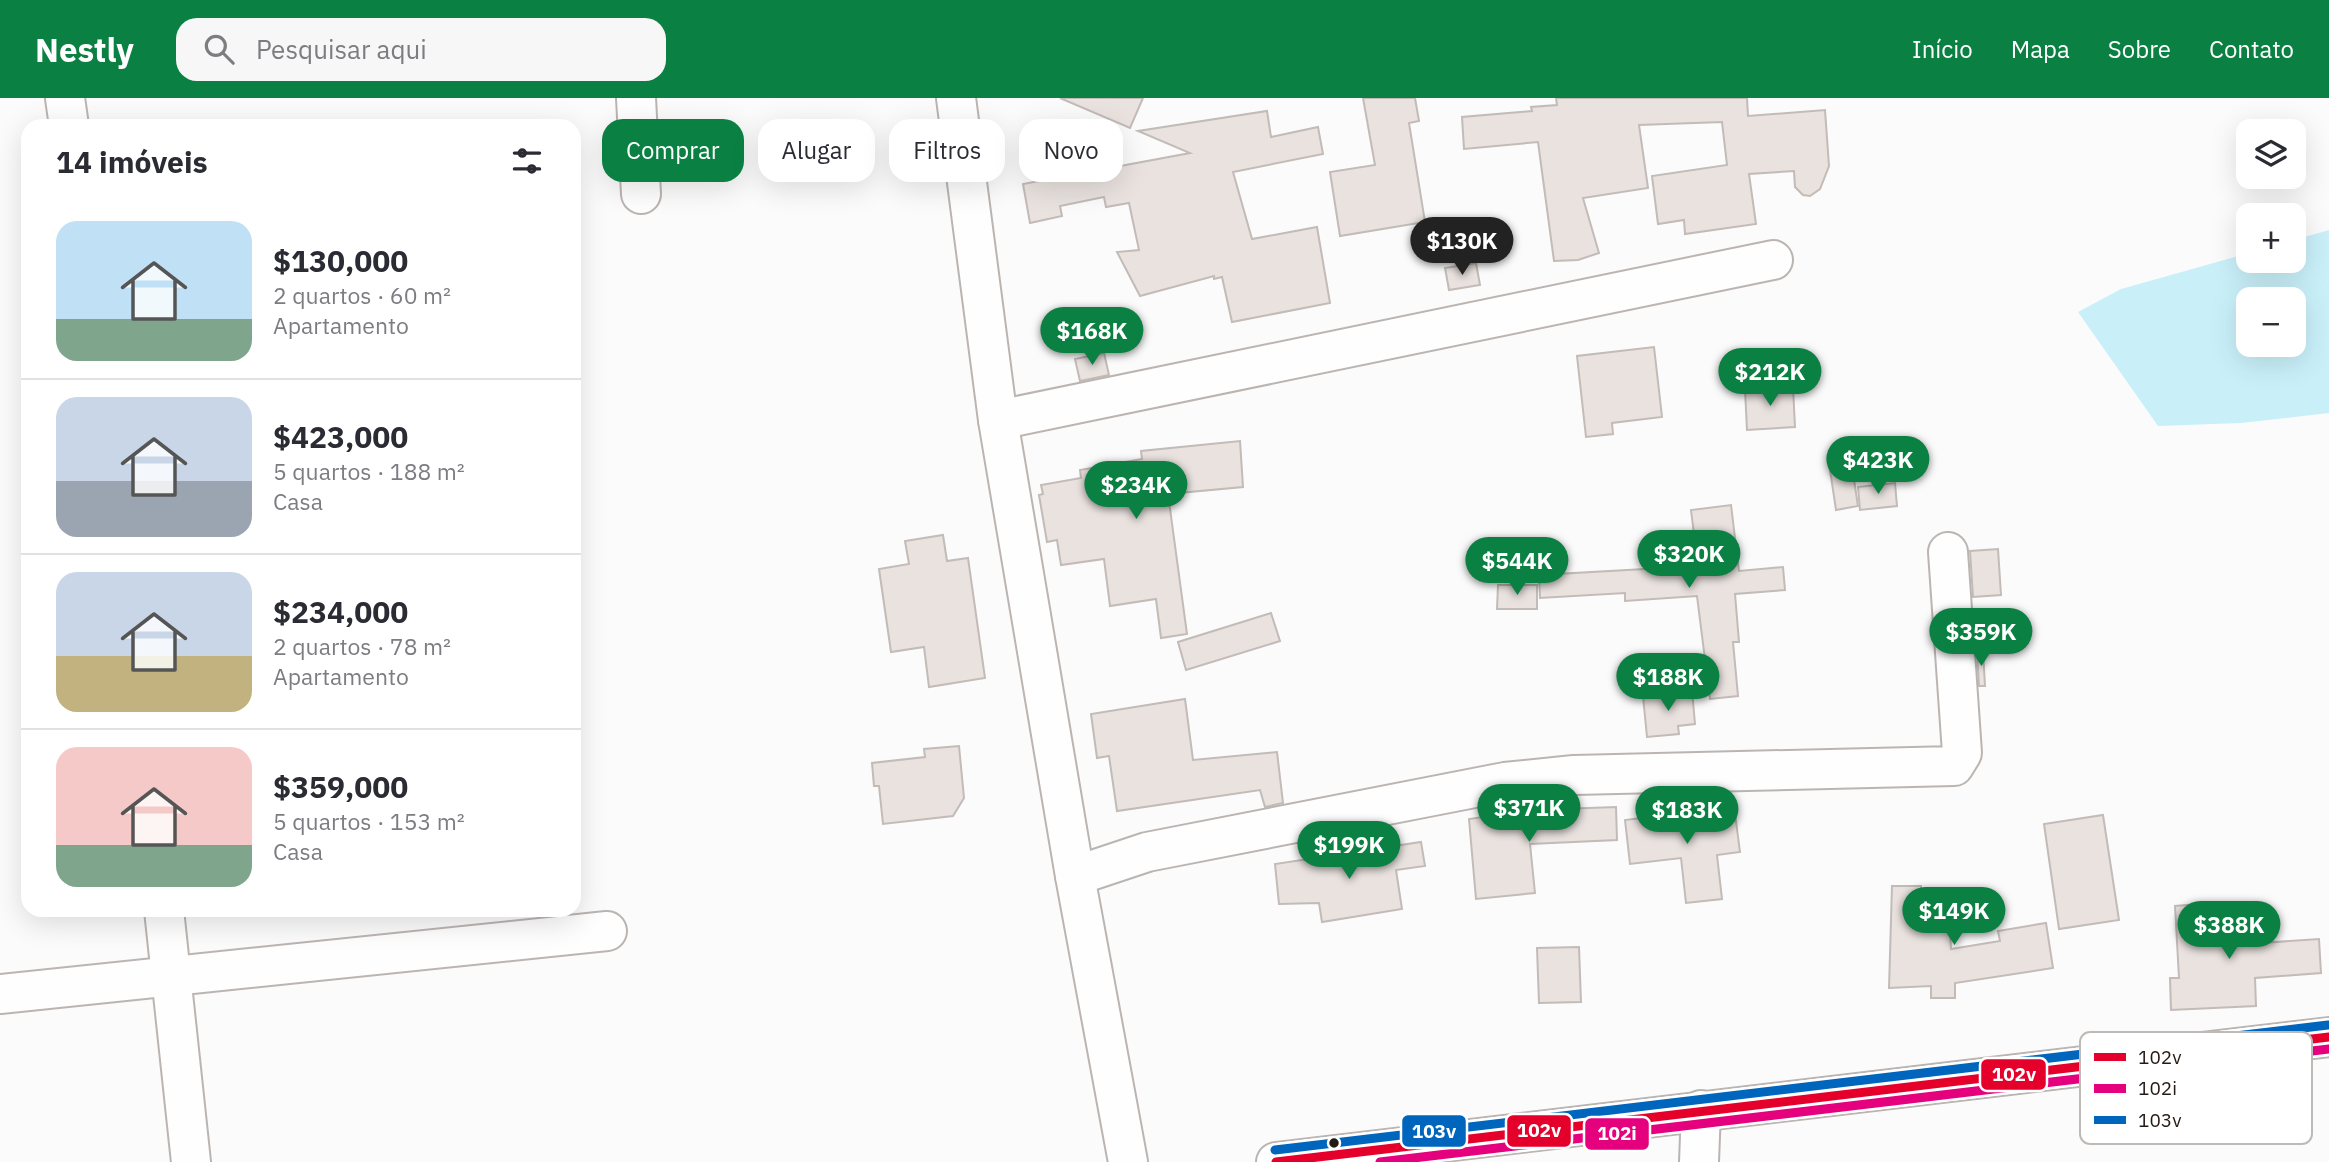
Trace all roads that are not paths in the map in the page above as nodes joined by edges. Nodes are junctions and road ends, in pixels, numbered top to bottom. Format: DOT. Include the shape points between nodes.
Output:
graph roads {
  1 [pos="65,98"];
  2 [pos="636,98"];
  3 [pos="956,98"];
  4 [pos="68,119"];
  5 [pos="641,194"];
  6 [pos="1773,260"];
  7 [pos="998,419"];
  8 [pos="1948,552"];
  9 [pos="1075,876"];
  10 [pos="165,917"];
  11 [pos="607,931"];
  12 [pos="172,976"];
  13 [pos="0,994"];
  14 [pos="2080,1066"];
  15 [pos="1701,1110"];
  16 [pos="191,1162"];
  17 [pos="1128,1162"];
  18 [pos="1276,1162"];
  19 [pos="1699,1162"];
  1 -- 4 [label="street"];
  2 -- 5 [label="street"];
  3 -- 7 [label="street"];
  6 -- 7 [label="street"];
  7 -- 9 [label="street"];
  8 -- 9 [label="street" via="1962,752 1954,766 1622,773 1505,782 1147,852"];
  9 -- 17 [label="street"];
  10 -- 12 [label="street"];
  11 -- 12 [label="street"];
  12 -- 13 [label="street"];
  12 -- 16 [label="street"];
  14 -- 15 [label="street"];
  15 -- 18 [label="street"];
  15 -- 19 [label="street"];
}
